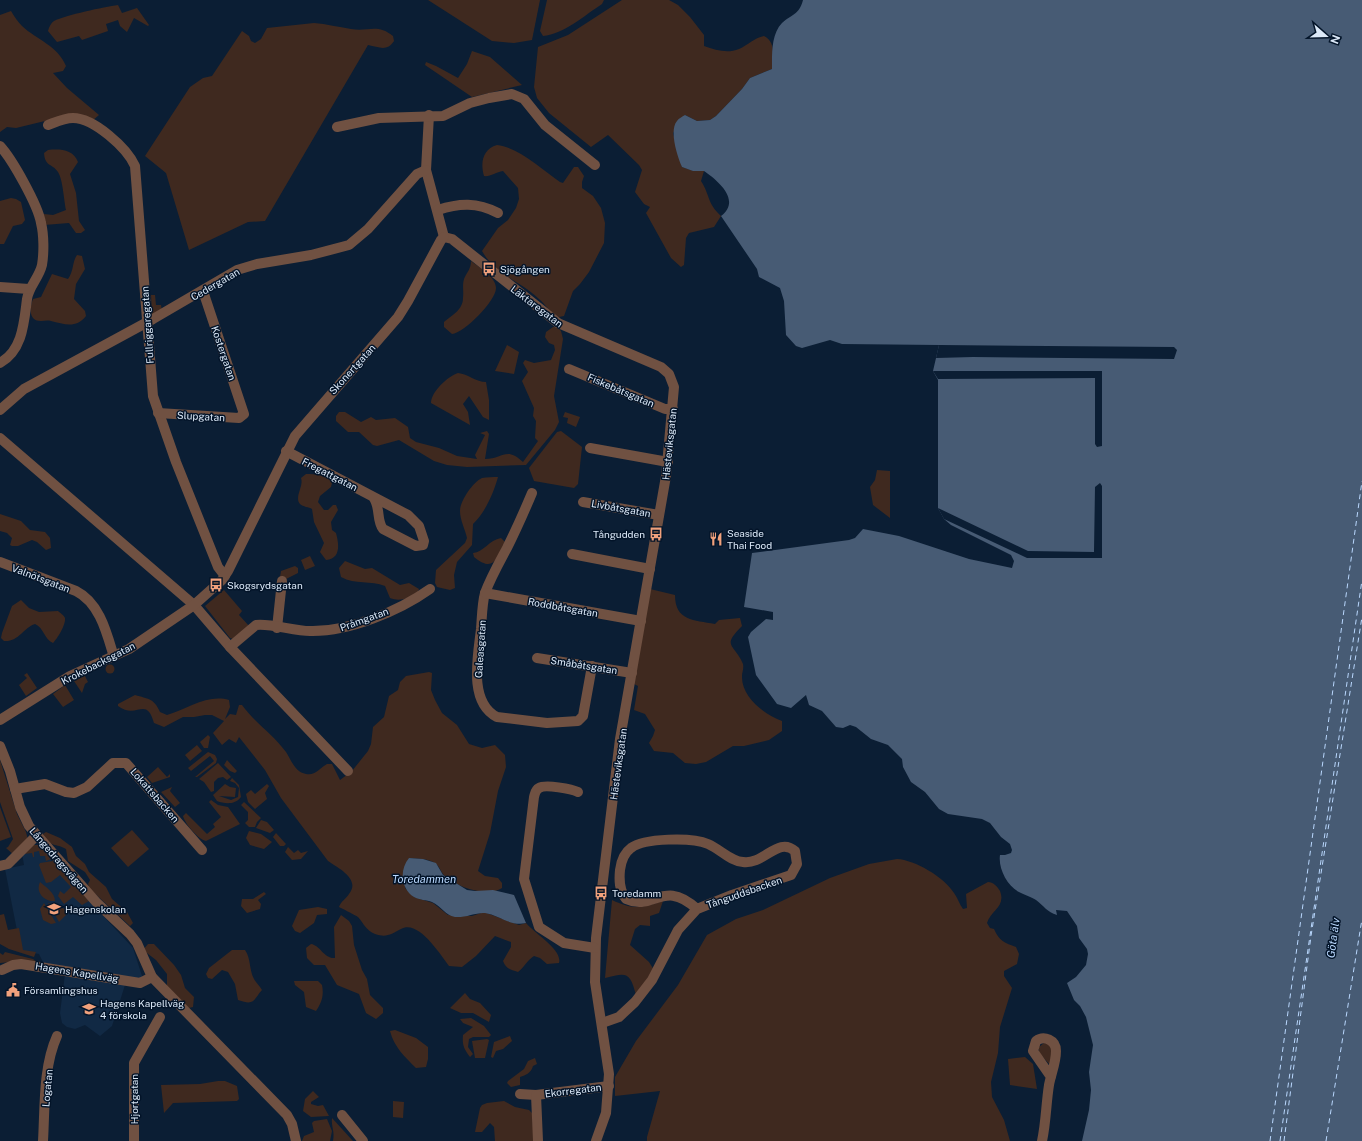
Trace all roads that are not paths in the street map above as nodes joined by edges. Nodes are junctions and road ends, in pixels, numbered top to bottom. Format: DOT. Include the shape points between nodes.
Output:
graph roads {
  1 [pos="430,116"];
  2 [pos="48,125"];
  3 [pos="337,127"];
  4 [pos="0,146"];
  5 [pos="595,165"];
  6 [pos="426,170"];
  7 [pos="438,210"];
  8 [pos="498,212"];
  9 [pos="444,237"];
  10 [pos="0,288"];
  11 [pos="30,289"];
  12 [pos="203,291"];
  13 [pos="147,323"];
  14 [pos="0,363"];
  15 [pos="569,369"];
  16 [pos="674,387"];
  17 [pos="0,410"];
  18 [pos="673,410"];
  19 [pos="158,413"];
  20 [pos="243,415"];
  21 [pos="0,438"];
  22 [pos="590,448"];
  23 [pos="286,451"];
  24 [pos="668,462"];
  25 [pos="532,492"];
  26 [pos="374,497"];
  27 [pos="582,502"];
  28 [pos="659,515"];
  29 [pos="572,554"];
  30 [pos="0,562"];
  31 [pos="650,568"];
  32 [pos="225,576"];
  33 [pos="282,581"];
  34 [pos="430,589"];
  35 [pos="485,593"];
  36 [pos="194,605"];
  37 [pos="641,620"];
  38 [pos="277,628"];
  39 [pos="230,647"];
  40 [pos="114,657"];
  41 [pos="537,658"];
  42 [pos="592,666"];
  43 [pos="632,673"];
  44 [pos="0,720"];
  45 [pos="0,746"];
  46 [pos="348,771"];
  47 [pos="15,789"];
  48 [pos="578,792"];
  49 [pos="37,836"];
  50 [pos="202,850"];
  51 [pos="0,866"];
  52 [pos="697,909"];
  53 [pos="595,948"];
  54 [pos="2,970"];
  55 [pos="152,977"];
  56 [pos="160,1017"];
  57 [pos="602,1023"];
  58 [pos="57,1036"];
  59 [pos="1050,1077"];
  60 [pos="609,1086"];
  61 [pos="520,1094"];
  62 [pos="536,1095"];
  63 [pos="342,1115"];
  64 [pos="43,1141"];
  65 [pos="134,1141"];
  66 [pos="296,1141"];
  67 [pos="363,1141"];
  68 [pos="538,1141"];
  69 [pos="596,1141"];
  70 [pos="1042,1141"];
  1 -- 3 [label="street" via="379,118"];
  1 -- 5 [label="street" via="448,114 470,103 489,98 506,94 515,95 524,99 545,125"];
  1 -- 6 [label="street"];
  2 -- 13 [label="street, Fullriggaregatan" via="72,118 84,122 98,128 124,148 133,161 137,179"];
  4 -- 11 [label="street" via="11,159 41,223 41,266"];
  6 -- 7 [label="street"];
  6 -- 12 [label="street, Cedergatan" via="412,179 368,229 349,245 247,267 229,274"];
  7 -- 8 [label="street" via="473,204"];
  7 -- 9 [label="street"];
  9 -- 16 [label="street, Läktaregatan" via="452,239 558,323 661,367 668,374"];
  9 -- 23 [label="street, Skonertgatan" via="398,317 301,428"];
  10 -- 11 [label="street"];
  11 -- 14 [label="street" via="20,339 11,354"];
  12 -- 13 [label="street, Cedergatan"];
  12 -- 20 [label="street, Kostergatan"];
  13 -- 17 [label="street, Cedergatan" via="24,389"];
  13 -- 19 [label="street, Fullriggaregatan" via="152,389"];
  15 -- 18 [label="street, Fiskebåtsgatan"];
  16 -- 18 [label="street, Hästeviksgatan"];
  18 -- 24 [label="street, Hästeviksgatan"];
  19 -- 20 [label="street, Slupgatan" via="239,418"];
  19 -- 32 [label="street, Fullriggaregatan" via="218,566"];
  21 -- 36 [label="street"];
  22 -- 24 [label="street"];
  23 -- 26 [label="street, Fregattgatan"];
  23 -- 32 [label="street, Skonertgatan"];
  24 -- 28 [label="street, Hästeviksgatan"];
  25 -- 35 [label="street, Galeasgatan"];
  26 -- 26 [label="street, Fregattgatan" via="383,530 416,546 423,545 423,535 416,521"];
  27 -- 28 [label="street, Livbåtsgatan"];
  28 -- 31 [label="street, Hästeviksgatan"];
  29 -- 31 [label="street"];
  30 -- 40 [label="street, Valnötsgatan" via="83,595 101,618"];
  31 -- 37 [label="street, Hästeviksgatan"];
  32 -- 36 [label="street, Skonertgatan"];
  33 -- 38 [label="street"];
  34 -- 38 [label="street, Pråmgatan" via="393,609 340,629 311,631"];
  35 -- 37 [label="street, Roddbåtsgatan"];
  35 -- 42 [label="street, Galeasgatan" via="478,684 484,704 493,715 546,723 578,721 583,716"];
  36 -- 39 [label="street"];
  36 -- 40 [label="street, Krokebacksgatan"];
  37 -- 43 [label="street, Hästeviksgatan"];
  38 -- 39 [label="street, Pråmgatan" via="256,625"];
  39 -- 46 [label="street"];
  40 -- 44 [label="street, Krokebacksgatan" via="70,676"];
  41 -- 42 [label="street, Småbåtsgatan"];
  42 -- 43 [label="street, Småbåtsgatan"];
  43 -- 53 [label="street, Hästeviksgatan" via="620,739"];
  45 -- 47 [label="street, Långedragsvägen"];
  47 -- 49 [label="street, Långedragsvägen" via="24,816"];
  47 -- 50 [label="street, Lokattsbacken" via="45,784 74,793 87,788 113,763 126,763"];
  48 -- 53 [label="street" via="566,788 542,787 535,792 524,879 539,927 564,943"];
  49 -- 51 [label="street" via="8,864"];
  49 -- 55 [label="street, Långedragsvägen" via="97,903 130,934"];
  52 -- 52 [label="street, Tånguddsbacken" via="791,875 797,864 795,851 782,846 757,861 749,862 736,860 708,844 688,840 661,841 636,845 629,849 620,868 620,887 626,898 639,903 664,896 678,896"];
  52 -- 57 [label="street, Tånguddsbacken" via="678,930 652,980 631,1007 619,1018"];
  53 -- 57 [label="street, Hästeviksgatan" via="595,982"];
  54 -- 55 [label="street, Hagens Kapellväg" via="21,964 140,983"];
  55 -- 66 [label="street, Långedragsvägen" via="282,1110 292,1124"];
  56 -- 65 [label="street, Hjortgatan" via="134,1063"];
  57 -- 60 [label="street, Hästeviksgatan"];
  58 -- 64 [label="street, Logatan" via="52,1046 48,1070"];
  59 -- 70 [label="street"];
  60 -- 62 [label="street, Ekorregatan"];
  60 -- 69 [label="street, Hästeviksgatan" via="606,1113"];
  61 -- 62 [label="street, Ekorregatan"];
  62 -- 68 [label="street, Ekorregatan"];
  63 -- 67 [label="street"];
}
